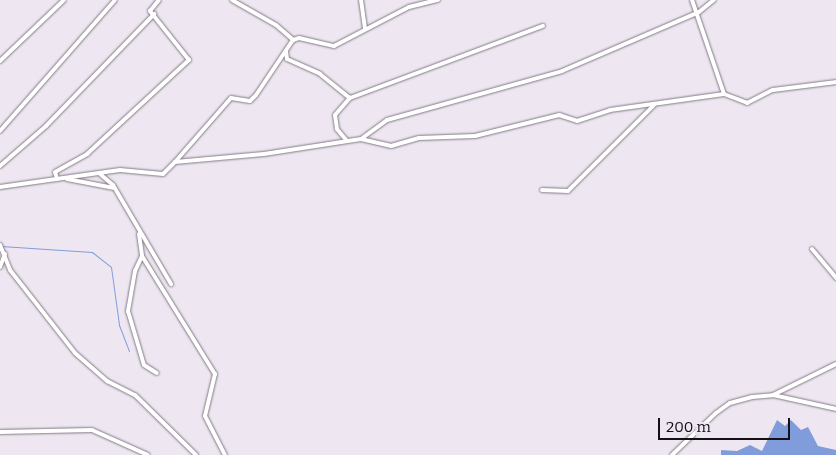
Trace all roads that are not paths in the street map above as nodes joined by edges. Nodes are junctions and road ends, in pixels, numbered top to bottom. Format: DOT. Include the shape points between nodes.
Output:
graph roads {
  1 [pos="64,0"];
  2 [pos="115,0"];
  3 [pos="159,0"];
  4 [pos="232,0"];
  5 [pos="362,0"];
  6 [pos="438,0"];
  7 [pos="692,0"];
  8 [pos="714,0"];
  9 [pos="699,12"];
  10 [pos="154,14"];
  11 [pos="543,26"];
  12 [pos="365,29"];
  13 [pos="293,40"];
  14 [pos="286,51"];
  15 [pos="0,61"];
  16 [pos="836,82"];
  17 [pos="724,94"];
  18 [pos="350,98"];
  19 [pos="654,104"];
  20 [pos="0,131"];
  21 [pos="362,139"];
  22 [pos="348,141"];
  23 [pos="175,162"];
  24 [pos="0,166"];
  25 [pos="100,174"];
  26 [pos="57,178"];
  27 [pos="63,178"];
  28 [pos="0,187"];
  29 [pos="114,188"];
  30 [pos="542,190"];
  31 [pos="139,234"];
  32 [pos="0,245"];
  33 [pos="812,250"];
  34 [pos="5,254"];
  35 [pos="142,256"];
  36 [pos="0,267"];
  37 [pos="836,278"];
  38 [pos="171,284"];
  39 [pos="836,364"];
  40 [pos="157,373"];
  41 [pos="773,395"];
  42 [pos="836,409"];
  43 [pos="0,432"];
  44 [pos="148,455"];
  45 [pos="196,455"];
  46 [pos="225,455"];
  47 [pos="672,455"];
  1 -- 15 [label="street"];
  2 -- 20 [label="street"];
  3 -- 10 [label="street" via="150,11"];
  4 -- 13 [label="street" via="276,25"];
  5 -- 12 [label="street"];
  6 -- 12 [label="street" via="409,7"];
  7 -- 9 [label="street"];
  8 -- 9 [label="street"];
  9 -- 17 [label="street"];
  9 -- 21 [label="street" via="562,71 387,120"];
  10 -- 24 [label="street" via="46,126"];
  10 -- 26 [label="street" via="189,60 87,154 55,172"];
  11 -- 18 [label="street"];
  12 -- 13 [label="street" via="334,46 300,38"];
  13 -- 14 [label="street"];
  14 -- 18 [label="street" via="287,59 320,74"];
  14 -- 23 [label="street" via="256,95 250,101 231,98"];
  16 -- 17 [label="street" via="773,90 747,103"];
  17 -- 19 [label="street"];
  18 -- 22 [label="street" via="335,115 337,129"];
  19 -- 21 [label="street" via="591,114 577,121 559,116 475,136 419,138 391,146"];
  19 -- 30 [label="street" via="568,190"];
  21 -- 22 [label="street"];
  22 -- 23 [label="street" via="264,154"];
  23 -- 25 [label="street" via="163,174 120,170"];
  25 -- 27 [label="street"];
  25 -- 29 [label="street"];
  26 -- 27 [label="street"];
  26 -- 28 [label="street"];
  27 -- 29 [label="street"];
  29 -- 31 [label="street"];
  31 -- 35 [label="street"];
  31 -- 38 [label="street"];
  32 -- 34 [label="street"];
  33 -- 37 [label="street"];
  34 -- 36 [label="street"];
  34 -- 45 [label="street" via="10,270 74,353 107,381 135,395"];
  35 -- 40 [label="street" via="128,311 144,364"];
  35 -- 46 [label="street" via="215,374 205,416"];
  39 -- 41 [label="street" via="793,381"];
  41 -- 42 [label="street"];
  41 -- 47 [label="street" via="730,403"];
  43 -- 44 [label="street" via="92,430"];
}
